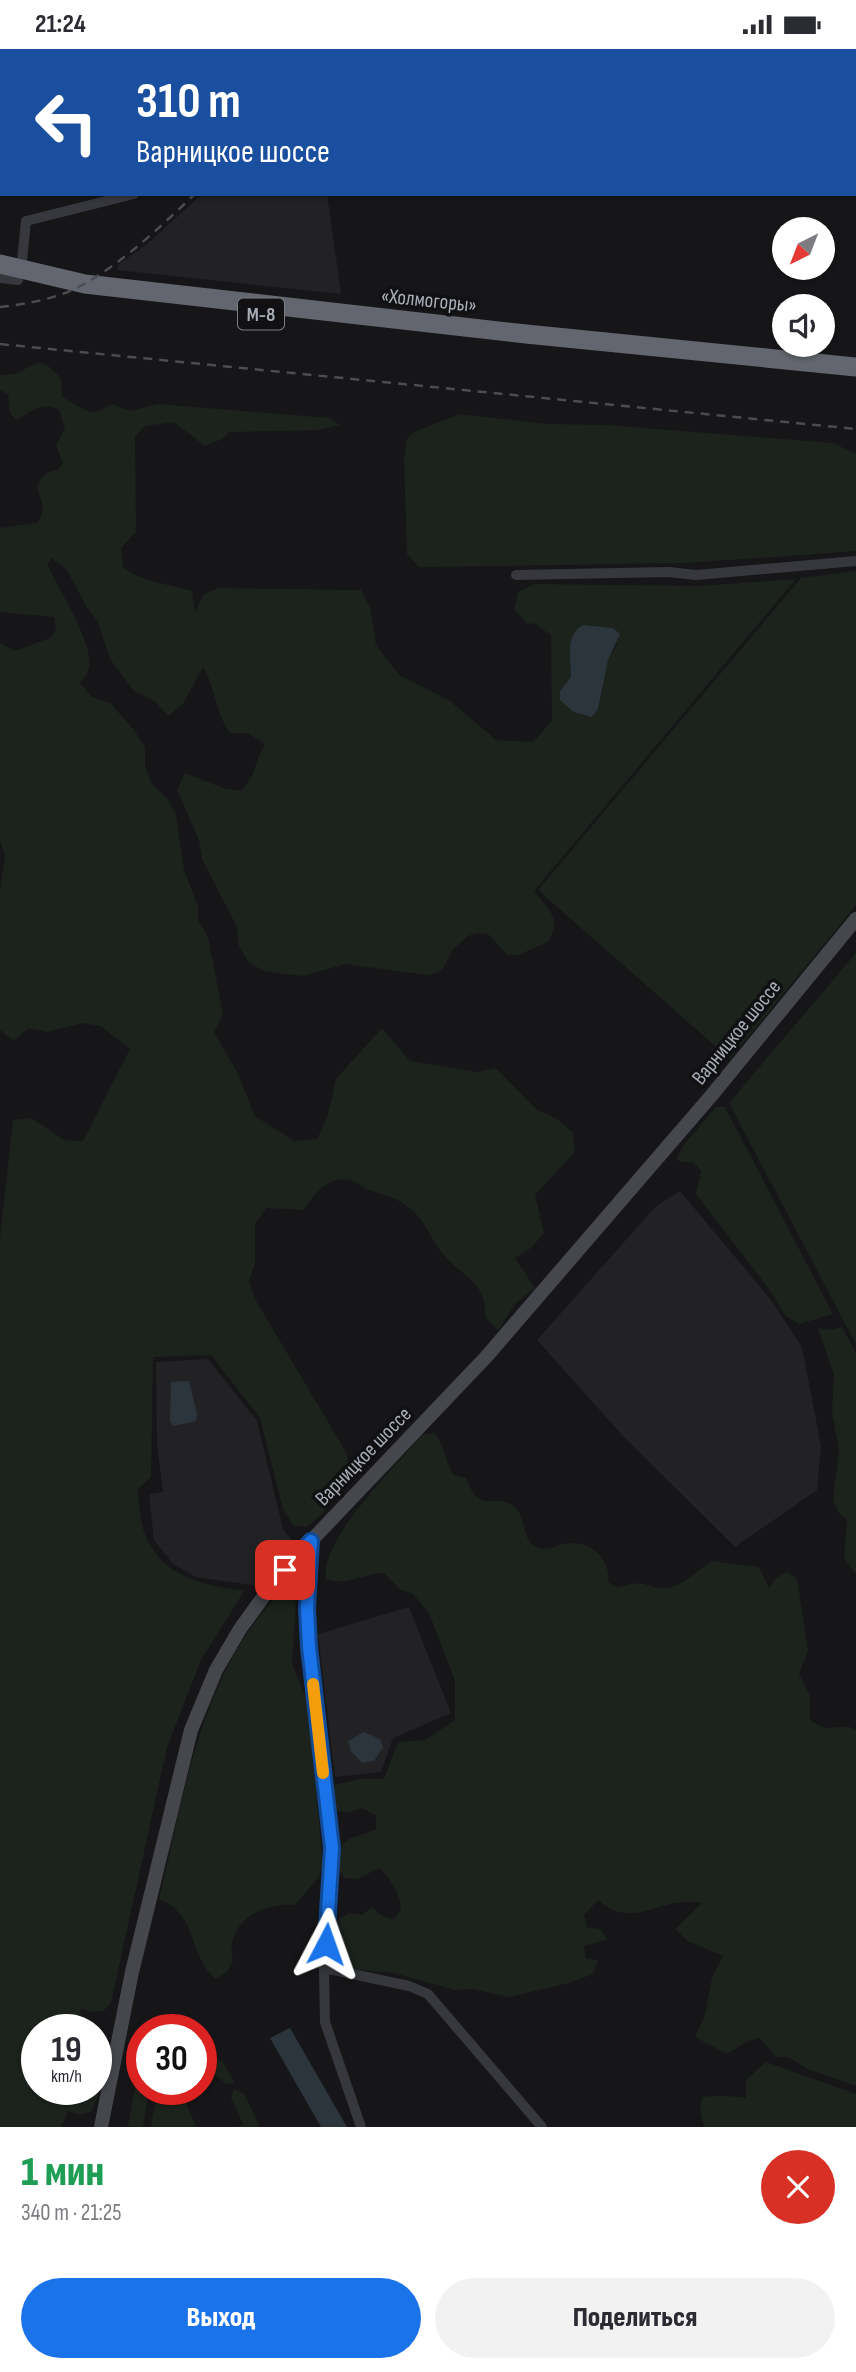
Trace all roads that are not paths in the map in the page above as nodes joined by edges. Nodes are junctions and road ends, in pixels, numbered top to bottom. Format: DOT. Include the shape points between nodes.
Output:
graph roads {
  1 [pos="126,196"];
  2 [pos="0,264"];
  3 [pos="10,276"];
  4 [pos="856,367"];
  5 [pos="856,379"];
  6 [pos="856,561"];
  7 [pos="516,575"];
  8 [pos="856,919"];
  9 [pos="311,1541"];
  10 [pos="324,1968"];
  11 [pos="101,2127"];
  12 [pos="361,2127"];
  13 [pos="542,2127"];
  1 -- 3 [label="street" via="26,221"];
  2 -- 3 [label="highway, «Холмогоры» / М-8"];
  3 -- 4 [label="highway, «Холмогоры» / М-8"];
  3 -- 5 [label="highway, «Холмогоры» / М-8" via="52,288 177,305"];
  6 -- 7 [label="street" via="696,575"];
  8 -- 9 [label="street, Варницкое шоссе" via="707,1102 486,1357"];
  9 -- 10 [label="street" via="310,1654 332,1848"];
  9 -- 11 [label="street, Варницкое шоссе" via="240,1629 216,1669 191,1730 132,1972"];
  10 -- 12 [label="street" via="325,2022"];
  10 -- 13 [label="street" via="428,1994"];
}
